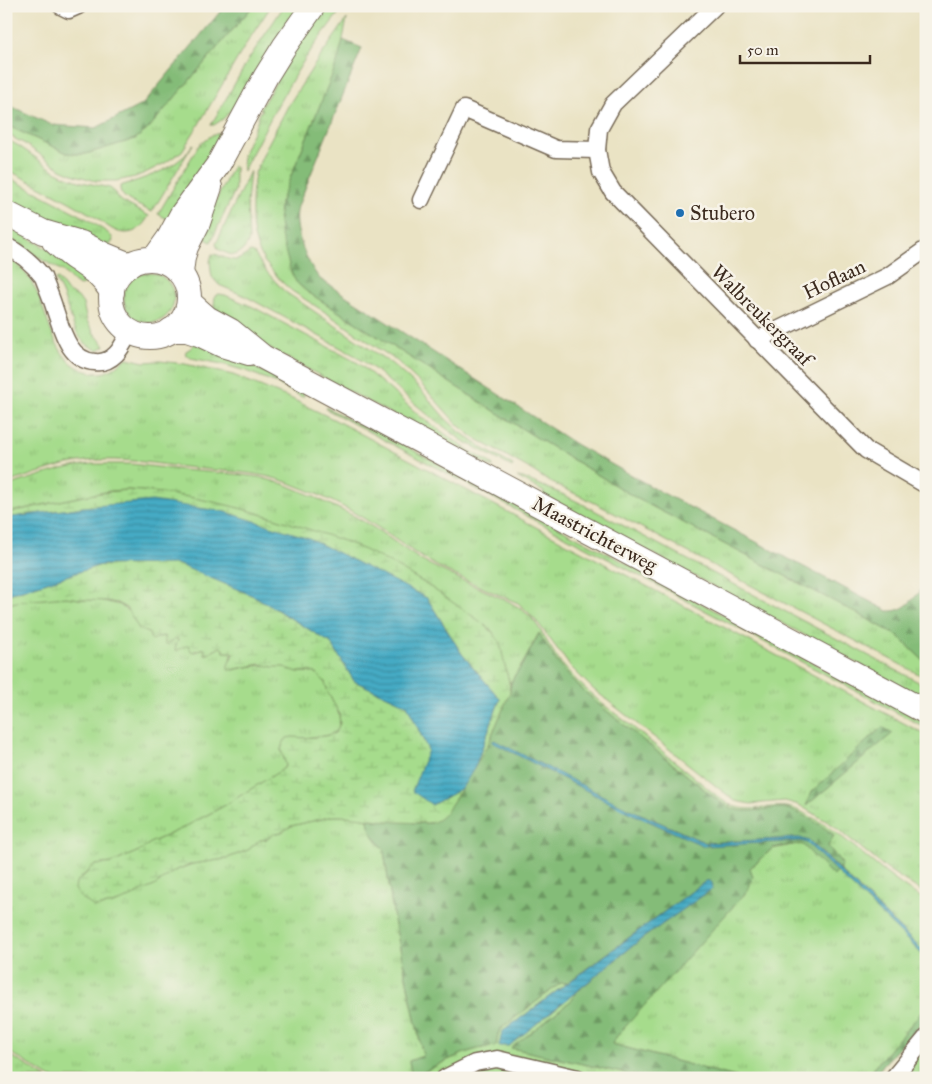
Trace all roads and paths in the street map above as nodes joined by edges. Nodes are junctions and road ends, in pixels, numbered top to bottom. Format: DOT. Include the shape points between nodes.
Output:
graph roads {
  1 [pos="61,6"];
  2 [pos="78,6"];
  3 [pos="313,6"];
  4 [pos="715,6"];
  5 [pos="597,150"];
  6 [pos="218,164"];
  7 [pos="421,200"];
  8 [pos="6,213"];
  9 [pos="43,232"];
  10 [pos="6,246"];
  11 [pos="926,249"];
  12 [pos="154,259"];
  13 [pos="130,265"];
  14 [pos="181,273"];
  15 [pos="112,292"];
  16 [pos="189,302"];
  17 [pos="171,330"];
  18 [pos="130,331"];
  19 [pos="757,340"];
  20 [pos="263,357"];
  21 [pos="926,485"];
  22 [pos="926,712"];
  23 [pos="926,1038"];
  24 [pos="445,1078"];
  25 [pos="578,1078"];
  26 [pos="894,1078"];
  1 -- 2 [label="street" via="70,10"];
  3 -- 6 [label="main road" via="266,76"];
  4 -- 5 [label="street, Walbreukergraaf" via="613,104 599,129"];
  5 -- 7 [label="street" via="556,149 464,109"];
  5 -- 19 [label="street, Walbreukergraaf" via="601,172 613,192"];
  6 -- 12 [label="main road"];
  6 -- 14 [label="main road" via="186,247"];
  8 -- 9 [label="main road"];
  9 -- 13 [label="main road" via="81,243"];
  9 -- 15 [label="main road" via="93,270"];
  10 -- 18 [label="street" via="43,277 64,337 80,358 104,362 119,351"];
  11 -- 19 [label="street, Hoflaan" via="888,276"];
  12 -- 13 [label="main road"];
  12 -- 14 [label="main road" via="167,262"];
  13 -- 15 [label="main road" via="117,278"];
  14 -- 16 [label="main road"];
  15 -- 18 [label="main road" via="117,318"];
  16 -- 17 [label="main road" via="183,319"];
  16 -- 20 [label="main road, Maastrichterweg"];
  17 -- 18 [label="main road" via="152,337"];
  17 -- 20 [label="main road, Maastrichterweg" via="186,330"];
  19 -- 21 [label="street, Walbreukergraaf" via="866,450"];
  20 -- 22 [label="main road, Maastrichterweg"];
  23 -- 26 [label="street"];
  24 -- 25 [label="street" via="475,1063 498,1059"];
}
